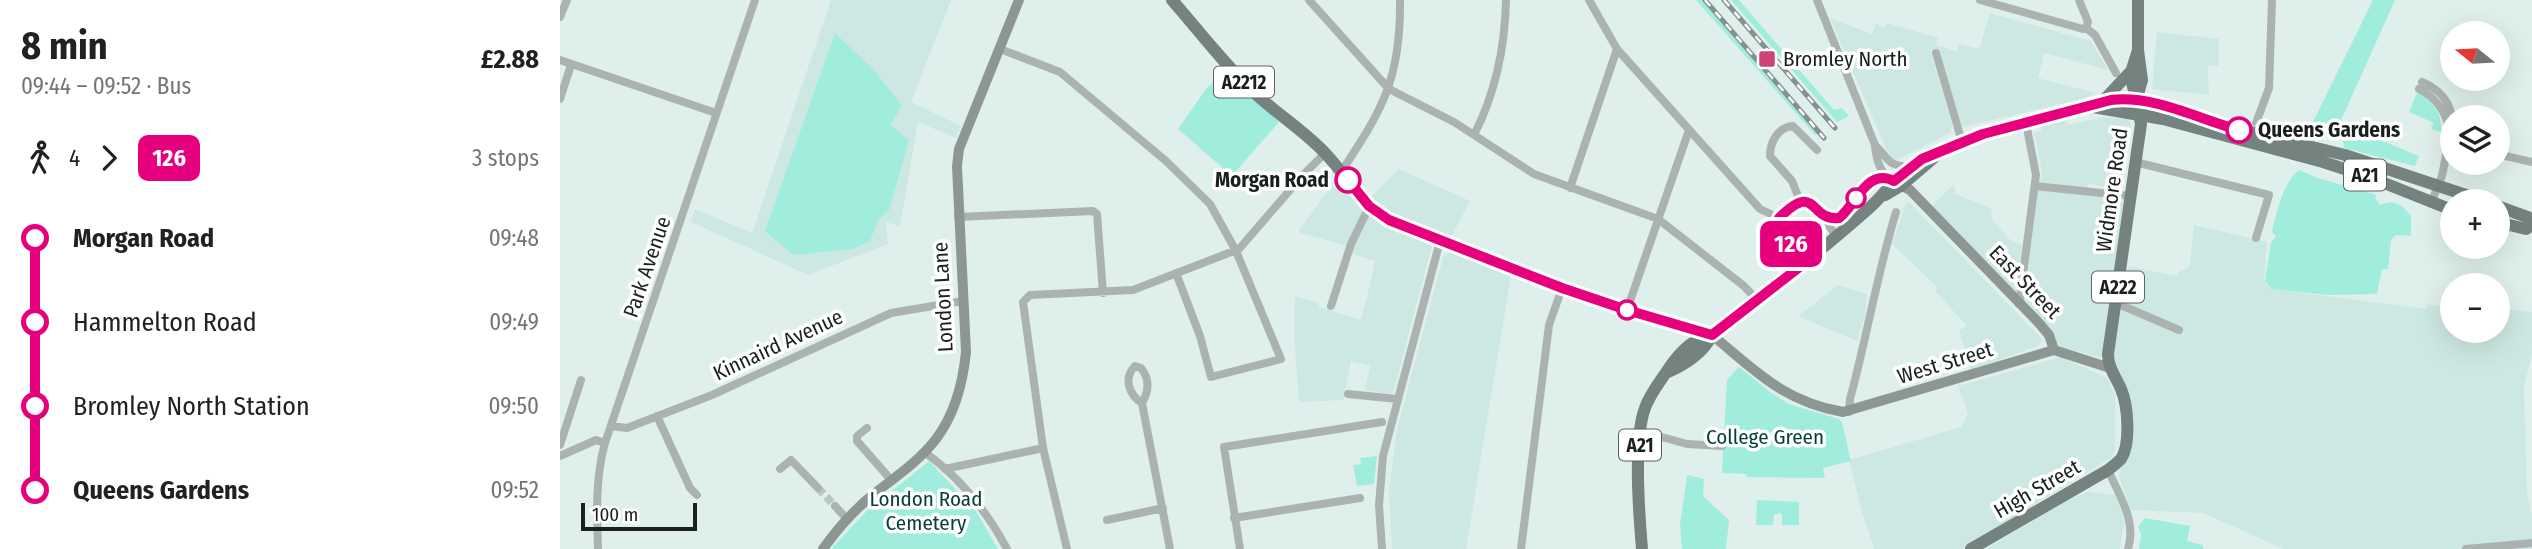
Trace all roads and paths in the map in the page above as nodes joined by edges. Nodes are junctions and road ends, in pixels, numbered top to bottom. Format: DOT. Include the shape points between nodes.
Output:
graph roads {
  1 [pos="567,0"];
  2 [pos="755,0"];
  3 [pos="1019,0"];
  4 [pos="1172,0"];
  5 [pos="1309,0"];
  6 [pos="1400,0"];
  7 [pos="1506,0"];
  8 [pos="1589,0"];
  9 [pos="1817,0"];
  10 [pos="1980,0"];
  11 [pos="2079,0"];
  12 [pos="2138,0"];
  13 [pos="2272,0"];
  14 [pos="560,17"];
  15 [pos="2086,27"];
  16 [pos="1000,49"];
  17 [pos="1617,49"];
  18 [pos="2138,50"];
  19 [pos="1937,53"];
  20 [pos="560,60"];
  21 [pos="571,65"];
  22 [pos="2132,69"];
  23 [pos="2116,73"];
  24 [pos="1389,89"];
  25 [pos="560,99"];
  26 [pos="2103,101"];
  27 [pos="2136,101"];
  28 [pos="2440,105"];
  29 [pos="2449,105"];
  30 [pos="2090,107"];
  31 [pos="716,113"];
  32 [pos="2141,115"];
  33 [pos="2026,123"];
  34 [pos="2255,123"];
  35 [pos="1689,130"];
  36 [pos="1474,135"];
  37 [pos="1962,142"];
  38 [pos="1875,145"];
  39 [pos="1817,150"];
  40 [pos="1940,152"];
  41 [pos="1325,153"];
  42 [pos="2510,157"];
  43 [pos="2135,162"];
  44 [pos="2532,162"];
  45 [pos="1909,167"];
  46 [pos="1341,172"];
  47 [pos="2441,175"];
  48 [pos="1894,181"];
  49 [pos="2035,186"];
  50 [pos="2439,186"];
  51 [pos="1570,188"];
  52 [pos="2448,189"];
  53 [pos="2130,196"];
  54 [pos="1800,201"];
  55 [pos="2431,203"];
  56 [pos="1369,206"];
  57 [pos="2440,206"];
  58 [pos="2510,211"];
  59 [pos="1896,212"];
  60 [pos="958,217"];
  61 [pos="1779,218"];
  62 [pos="1658,219"];
  63 [pos="2532,223"];
  64 [pos="2510,225"];
  65 [pos="1837,236"];
  66 [pos="2256,238"];
  67 [pos="1440,241"];
  68 [pos="1236,251"];
  69 [pos="1806,262"];
  70 [pos="1176,274"];
  71 [pos="1562,288"];
  72 [pos="1103,292"];
  73 [pos="1758,300"];
  74 [pos="963,301"];
  75 [pos="2116,303"];
  76 [pos="2020,304"];
  77 [pos="1331,306"];
  78 [pos="1627,310"];
  79 [pos="1683,326"];
  80 [pos="2179,330"];
  81 [pos="1712,335"];
  82 [pos="1685,349"];
  83 [pos="2054,350"];
  84 [pos="2110,368"];
  85 [pos="1666,373"];
  86 [pos="581,380"];
  87 [pos="1348,394"];
  88 [pos="1397,399"];
  89 [pos="1142,403"];
  90 [pos="1849,412"];
  91 [pos="657,416"];
  92 [pos="1378,420"];
  93 [pos="611,426"];
  94 [pos="867,428"];
  95 [pos="1640,431"];
  96 [pos="605,443"];
  97 [pos="560,445"];
  98 [pos="1722,446"];
  99 [pos="1043,448"];
  100 [pos="925,452"];
  101 [pos="560,456"];
  102 [pos="780,469"];
  103 [pos="945,469"];
  104 [pos="2108,470"];
  105 [pos="892,481"];
  106 [pos="818,488"];
  107 [pos="697,495"];
  108 [pos="1360,498"];
  109 [pos="835,506"];
  110 [pos="1163,508"];
  111 [pos="1234,518"];
  112 [pos="847,519"];
  113 [pos="1107,520"];
  114 [pos="2532,543"];
  115 [pos="598,549"];
  116 [pos="823,549"];
  117 [pos="1007,549"];
  118 [pos="1067,549"];
  119 [pos="1170,549"];
  120 [pos="1240,549"];
  121 [pos="1382,549"];
  122 [pos="1521,549"];
  123 [pos="1642,549"];
  124 [pos="1971,549"];
  125 [pos="2128,549"];
  126 [pos="2466,549"];
  1 -- 14 [label="street"];
  2 -- 31 [label="street, Park Avenue"];
  3 -- 16 [label="street, London Lane"];
  4 -- 41 [label="main road, A2212" via="1252,90"];
  5 -- 24 [label="street"];
  6 -- 24 [label="street"];
  7 -- 36 [label="street" via="1500,64"];
  8 -- 17 [label="street"];
  9 -- 38 [label="street"];
  10 -- 15 [label="street" via="2057,24"];
  11 -- 15 [label="street"];
  12 -- 18 [label="main road, Widmore Road / A222"];
  13 -- 34 [label="street" via="2269,88"];
  15 -- 23 [label="street"];
  16 -- 60 [label="street, London Lane" via="959,149"];
  16 -- 68 [label="street" via="1060,72 1166,161 1210,204"];
  17 -- 35 [label="street"];
  17 -- 51 [label="street"];
  18 -- 22 [label="main road, Widmore Road / A222"];
  18 -- 27 [label="main road, Widmore Road / A222" via="2142,86"];
  19 -- 37 [label="street"];
  20 -- 21 [label="street"];
  21 -- 25 [label="street"];
  21 -- 31 [label="street"];
  22 -- 26 [label="main road"];
  22 -- 27 [label="main road, Widmore Road / A222"];
  24 -- 36 [label="street"];
  24 -- 46 [label="street" via="1372,126"];
  26 -- 27 [label="main road, A21"];
  26 -- 30 [label="main road, A21"];
  27 -- 32 [label="main road, Widmore Road / A222"];
  27 -- 50 [label="main road, A21" via="2345,155"];
  28 -- 29 [label="street" via="2422,84 2434,87"];
  30 -- 32 [label="main road, A21"];
  30 -- 33 [label="main road, A21"];
  31 -- 93 [label="street, Park Avenue"];
  32 -- 43 [label="main road, Widmore Road / A222"];
  32 -- 55 [label="main road, A21" via="2342,168"];
  33 -- 37 [label="main road, A21"];
  33 -- 49 [label="street"];
  35 -- 61 [label="street" via="1760,209"];
  35 -- 62 [label="street"];
  36 -- 51 [label="street" via="1534,173"];
  37 -- 40 [label="main road, A21"];
  38 -- 45 [label="street" via="1886,161"];
  38 -- 48 [label="street" via="1877,161"];
  39 -- 54 [label="street" via="1793,126 1783,128 1772,143 1770,156 1792,181"];
  40 -- 45 [label="main road, A21"];
  40 -- 48 [label="main road, A21"];
  41 -- 46 [label="main road, A2212"];
  41 -- 68 [label="street"];
  42 -- 44 [label="street"];
  43 -- 53 [label="main road, Widmore Road / A222"];
  43 -- 66 [label="street" via="2269,195"];
  45 -- 48 [label="main road, A21"];
  46 -- 56 [label="main road, A2212"];
  47 -- 50 [label="street"];
  48 -- 65 [label="main road, A21"];
  48 -- 76 [label="street, East Street" via="1910,190"];
  49 -- 53 [label="street"];
  49 -- 76 [label="street"];
  50 -- 52 [label="main road, A21"];
  50 -- 55 [label="street"];
  51 -- 62 [label="street"];
  53 -- 75 [label="main road, Widmore Road / A222"];
  54 -- 61 [label="street"];
  54 -- 65 [label="street" via="1810,203"];
  55 -- 57 [label="main road, A21"];
  56 -- 67 [label="main road, A2212" via="1389,220"];
  56 -- 77 [label="street"];
  58 -- 63 [label="main road"];
  59 -- 90 [label="street"];
  60 -- 72 [label="street" via="1093,211 1097,214"];
  60 -- 74 [label="street, London Lane"];
  61 -- 69 [label="street" via="1780,232"];
  62 -- 73 [label="street"];
  62 -- 78 [label="street"];
  63 -- 64 [label="main road" via="2526,229"];
  65 -- 69 [label="main road, A21"];
  67 -- 71 [label="main road, A2212"];
  67 -- 88 [label="street"];
  68 -- 70 [label="street"];
  68 -- 70 [label="street" via="1281,359 1210,377"];
  69 -- 73 [label="main road, A21"];
  70 -- 72 [label="street" via="1133,290"];
  71 -- 78 [label="main road, A2212"];
  71 -- 122 [label="street" via="1549,325"];
  72 -- 99 [label="street" via="1030,295 1023,302"];
  73 -- 81 [label="main road, A21"];
  74 -- 91 [label="street, Kinnaird Avenue" via="891,313"];
  74 -- 100 [label="street, London Lane" via="964,374 948,418"];
  75 -- 80 [label="street"];
  75 -- 84 [label="main road, Widmore Road / A222" via="2108,350"];
  76 -- 83 [label="street, East Street" via="2049,335"];
  78 -- 79 [label="main road, A2212"];
  79 -- 81 [label="main road, A2212"];
  79 -- 82 [label="main road" via="1688,337"];
  81 -- 82 [label="main road, A21" via="1700,337"];
  81 -- 85 [label="main road, A21" via="1685,365"];
  81 -- 90 [label="street" via="1780,390"];
  82 -- 85 [label="main road, A21"];
  83 -- 84 [label="street, East Street"];
  83 -- 90 [label="street, West Street"];
  84 -- 104 [label="main road, High Street / A222" via="2122,390 2127,424 2125,450"];
  85 -- 95 [label="main road, A21" via="1650,396"];
  86 -- 97 [label="street"];
  87 -- 88 [label="street"];
  88 -- 121 [label="street" via="1383,456"];
  89 -- 110 [label="street"];
  91 -- 93 [label="street, Kinnaird Avenue" via="627,428"];
  91 -- 107 [label="street"];
  92 -- 111 [label="street" via="1224,447"];
  93 -- 96 [label="street, Park Avenue"];
  94 -- 105 [label="street" via="857,441"];
  95 -- 98 [label="street" via="1687,444"];
  95 -- 123 [label="main road, A21"];
  96 -- 101 [label="street" via="596,440"];
  96 -- 115 [label="street, Park Avenue" via="597,500"];
  99 -- 103 [label="street"];
  99 -- 118 [label="street"];
  100 -- 103 [label="street"];
  100 -- 105 [label="street, London Lane"];
  102 -- 106 [label="street" via="791,460"];
  103 -- 117 [label="street" via="982,507"];
  104 -- 124 [label="main road, High Street / A222"];
  104 -- 125 [label="street" via="2132,527"];
  105 -- 112 [label="street, London Lane"];
  108 -- 111 [label="street"];
  109 -- 112 [label="street"];
  110 -- 113 [label="street"];
  110 -- 119 [label="street"];
  111 -- 120 [label="street"];
  112 -- 116 [label="street, London Lane"];
  114 -- 126 [label="street"];
}
